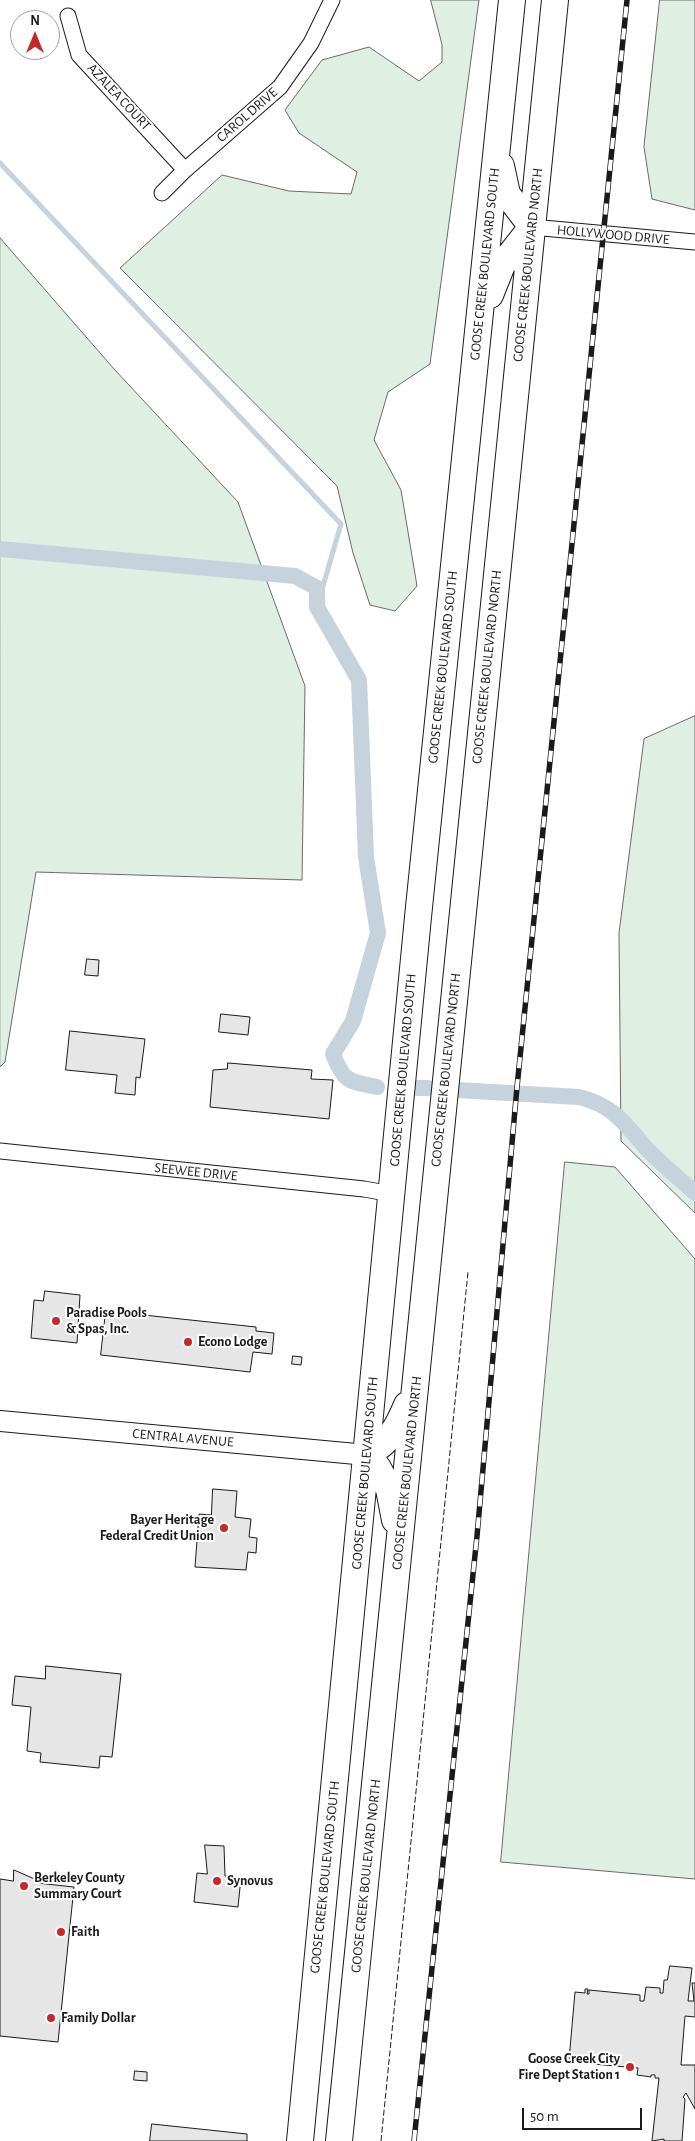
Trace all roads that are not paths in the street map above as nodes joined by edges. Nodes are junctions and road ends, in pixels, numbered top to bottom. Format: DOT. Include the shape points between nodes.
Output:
graph roads {
  1 [pos="332,0"];
  2 [pos="512,0"];
  3 [pos="555,0"];
  4 [pos="68,16"];
  5 [pos="499,127"];
  6 [pos="185,170"];
  7 [pos="162,193"];
  8 [pos="532,227"];
  9 [pos="695,242"];
  10 [pos="478,330"];
  11 [pos="0,1150"];
  12 [pos="392,1194"];
  13 [pos="416,1375"];
  14 [pos="0,1421"];
  15 [pos="367,1455"];
  16 [pos="400,1537"];
  17 [pos="300,2141"];
  18 [pos="339,2141"];
  1 -- 6 [label="street, CAROL DRIVE" via="310,43 280,87"];
  2 -- 5 [label="highway, GOOSE CREEK BOULEVARD SOUTH"];
  3 -- 8 [label="highway, GOOSE CREEK BOULEVARD NORTH"];
  4 -- 6 [label="street, AZALEA COURT" via="79,55"];
  5 -- 8 [label="highway" via="501,169 507,194"];
  5 -- 10 [label="highway, GOOSE CREEK BOULEVARD SOUTH"];
  6 -- 7 [label="street, CAROL DRIVE"];
  8 -- 9 [label="street, HOLLYWOOD DRIVE"];
  8 -- 10 [label="highway" via="502,265"];
  8 -- 13 [label="highway, GOOSE CREEK BOULEVARD NORTH"];
  10 -- 12 [label="highway, GOOSE CREEK BOULEVARD SOUTH"];
  11 -- 12 [label="street, SEEWEE DRIVE"];
  12 -- 15 [label="highway, GOOSE CREEK BOULEVARD SOUTH"];
  13 -- 15 [label="highway" via="397,1430"];
  13 -- 16 [label="highway, GOOSE CREEK BOULEVARD NORTH"];
  14 -- 15 [label="street, CENTRAL AVENUE"];
  15 -- 16 [label="highway" via="389,1490"];
  15 -- 17 [label="highway, GOOSE CREEK BOULEVARD SOUTH"];
  16 -- 18 [label="highway, GOOSE CREEK BOULEVARD NORTH"];
}
